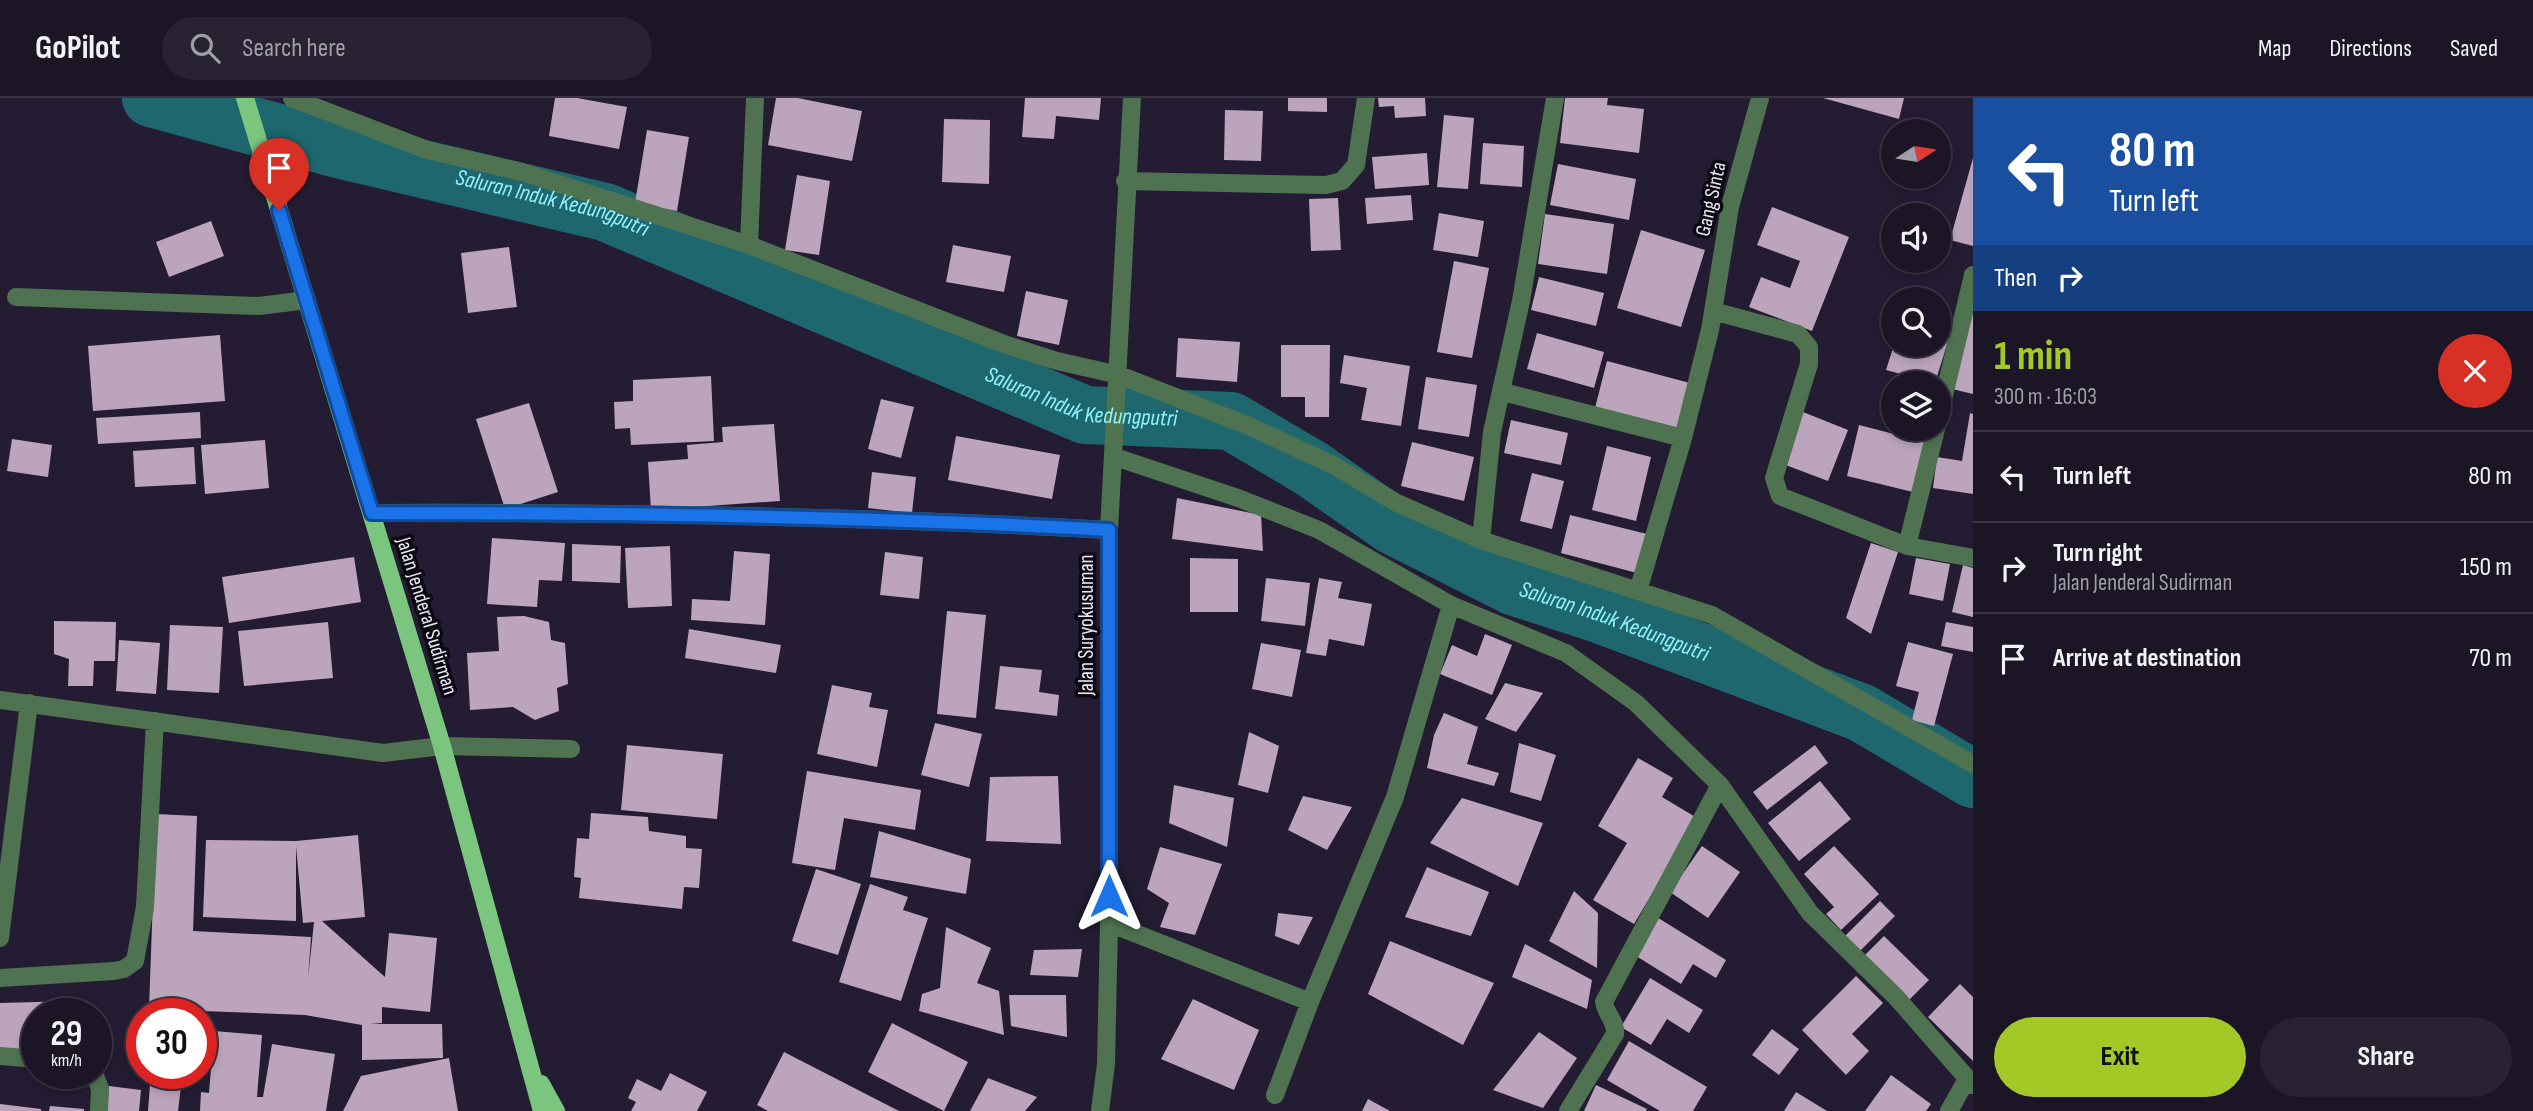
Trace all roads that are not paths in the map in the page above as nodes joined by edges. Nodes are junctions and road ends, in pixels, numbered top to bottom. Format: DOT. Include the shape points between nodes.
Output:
graph roads {
  1 [pos="245,98"];
  2 [pos="292,98"];
  3 [pos="755,98"];
  4 [pos="1132,98"];
  5 [pos="1366,98"];
  6 [pos="1555,98"];
  7 [pos="1760,98"];
  8 [pos="1125,181"];
  9 [pos="749,245"];
  10 [pos="1973,275"];
  11 [pos="16,297"];
  12 [pos="307,300"];
  13 [pos="1713,311"];
  14 [pos="1950,371"];
  15 [pos="1119,375"];
  16 [pos="1503,392"];
  17 [pos="1683,438"];
  18 [pos="1933,441"];
  19 [pos="1115,457"];
  20 [pos="372,513"];
  21 [pos="1109,530"];
  22 [pos="1481,540"];
  23 [pos="1907,546"];
  24 [pos="1973,558"];
  25 [pos="1638,591"];
  26 [pos="1451,605"];
  27 [pos="0,700"];
  28 [pos="29,703"];
  29 [pos="155,721"];
  30 [pos="442,746"];
  31 [pos="571,749"];
  32 [pos="1973,764"];
  33 [pos="1720,785"];
  34 [pos="1109,923"];
  35 [pos="0,939"];
  36 [pos="0,978"];
  37 [pos="1310,1002"];
  38 [pos="0,1056"];
  39 [pos="21,1058"];
  40 [pos="528,1059"];
  41 [pos="1970,1082"];
  42 [pos="100,1089"];
  43 [pos="1275,1095"];
  44 [pos="99,1111"];
  45 [pos="542,1111"];
  46 [pos="556,1111"];
  47 [pos="1100,1111"];
  48 [pos="1568,1111"];
  49 [pos="1949,1111"];
  1 -- 12 [label="main road, Jalan Jenderal Sudirman"];
  2 -- 9 [label="street" via="427,149 522,172"];
  3 -- 9 [label="street"];
  4 -- 8 [label="street, Jalan Suryokusuman"];
  5 -- 8 [label="street" via="1356,165 1342,181 1326,185"];
  6 -- 16 [label="street"];
  7 -- 13 [label="street, Gang Sinta" via="1730,207"];
  8 -- 15 [label="street, Jalan Suryokusuman"];
  9 -- 15 [label="street" via="1004,344"];
  10 -- 14 [label="street"];
  11 -- 12 [label="street" via="259,306"];
  12 -- 20 [label="main road, Jalan Jenderal Sudirman"];
  13 -- 17 [label="street, Gang Sinta"];
  13 -- 23 [label="street" via="1798,334 1810,347 1809,364 1774,478 1780,496"];
  15 -- 19 [label="street, Jalan Suryokusuman"];
  15 -- 22 [label="street" via="1249,426 1333,465 1397,503"];
  16 -- 17 [label="street"];
  16 -- 22 [label="street" via="1492,432"];
  17 -- 25 [label="street, Gang Sinta"];
  18 -- 23 [label="street"];
  19 -- 21 [label="street, Jalan Suryokusuman"];
  19 -- 26 [label="street" via="1318,530"];
  20 -- 21 [label="street" via="622,512 938,520"];
  20 -- 30 [label="main road, Jalan Jenderal Sudirman"];
  21 -- 34 [label="street, Jalan Suryokusuman"];
  22 -- 25 [label="street"];
  23 -- 24 [label="street"];
  25 -- 32 [label="street" via="1712,615"];
  26 -- 33 [label="street" via="1566,653 1636,703"];
  26 -- 37 [label="street" via="1395,797"];
  27 -- 28 [label="street"];
  28 -- 29 [label="street"];
  28 -- 35 [label="street"];
  29 -- 30 [label="street" via="383,753"];
  29 -- 36 [label="street" via="145,907 135,961 114,971"];
  30 -- 31 [label="street"];
  30 -- 40 [label="main road, Jalan Jenderal Sudirman"];
  33 -- 41 [label="street" via="1810,914 1896,997"];
  33 -- 48 [label="street" via="1604,1002 1615,1034"];
  34 -- 37 [label="street"];
  34 -- 47 [label="street, Jalan Suryokusuman"];
  37 -- 43 [label="street"];
  38 -- 39 [label="street"];
  40 -- 45 [label="main road, Jalan Jenderal Sudirman"];
  40 -- 46 [label="main road"];
  41 -- 49 [label="street"];
  42 -- 44 [label="street"];
}
